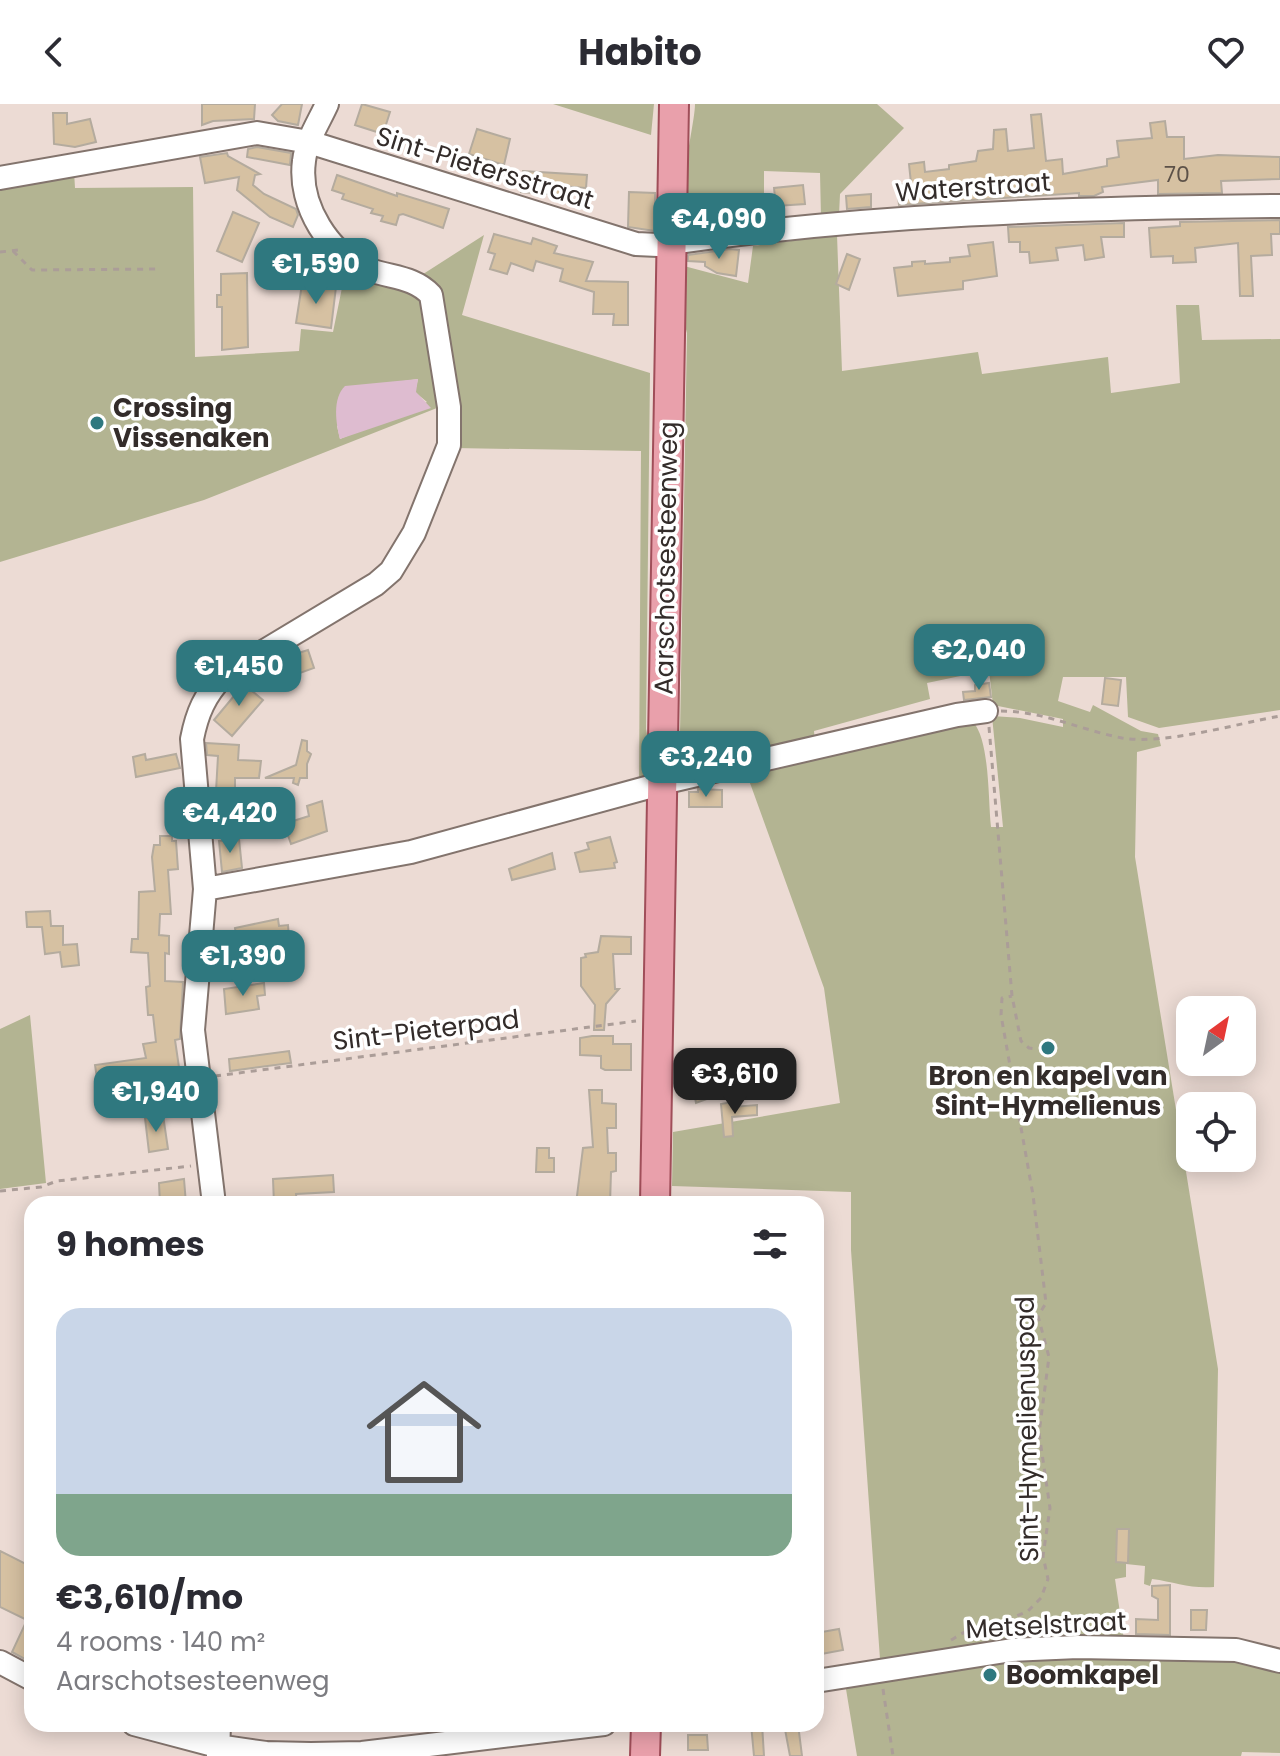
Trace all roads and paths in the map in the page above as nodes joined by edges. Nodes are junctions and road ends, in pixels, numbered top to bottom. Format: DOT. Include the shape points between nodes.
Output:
graph roads {
  1 [pos="327,104"];
  2 [pos="674,104"];
  3 [pos="309,142"];
  4 [pos="0,178"];
  5 [pos="1280,206"];
  6 [pos="671,243"];
  7 [pos="19,250"];
  8 [pos="13,251"];
  9 [pos="0,252"];
  10 [pos="160,269"];
  11 [pos="986,711"];
  12 [pos="1280,716"];
  13 [pos="662,784"];
  14 [pos="205,889"];
  15 [pos="1012,996"];
  16 [pos="658,1019"];
  17 [pos="1038,1049"];
  18 [pos="200,1078"];
  19 [pos="211,1164"];
  20 [pos="0,1191"];
  21 [pos="213,1196"];
  22 [pos="655,1196"];
  23 [pos="934,1661"];
  24 [pos="1280,1661"];
  25 [pos="0,1662"];
  26 [pos="878,1670"];
  27 [pos="24,1675"];
  28 [pos="824,1680"];
  29 [pos="171,1732"];
  30 [pos="537,1732"];
  31 [pos="646,1732"];
  32 [pos="218,1742"];
  33 [pos="645,1756"];
  34 [pos="893,1756"];
  1 -- 3 [label="street"];
  2 -- 6 [label="main road, Aarschotsesteenweg"];
  3 -- 4 [label="street, Sint-Pietersstraat" via="257,133"];
  3 -- 6 [label="street, Sint-Pietersstraat" via="636,244"];
  3 -- 14 [label="street" via="304,182 324,235 354,262 420,283 431,295 449,407 449,445 414,533 391,571 223,676 208,692 192,739"];
  5 -- 6 [label="street, Waterstraat" via="1086,208"];
  6 -- 13 [label="main road, Aarschotsesteenweg"];
  7 -- 8 [label="path"];
  8 -- 9 [label="path"];
  8 -- 10 [label="path" via="32,270"];
  11 -- 12 [label="path" via="1012,711 1123,738 1151,739"];
  11 -- 13 [label="street"];
  11 -- 15 [label="path"];
  13 -- 14 [label="street" via="411,852"];
  13 -- 16 [label="main road, Aarschotsesteenweg"];
  14 -- 18 [label="street" via="193,1030"];
  15 -- 17 [label="path" via="1021,1041"];
  15 -- 23 [label="path, Sint-Hymelienuspad" via="1002,998 1006,1057 1033,1195 1046,1303 1038,1316 1049,1357 1039,1433 1050,1508 1043,1556 1048,1579 1041,1598 1028,1611 987,1629 966,1630 944,1645"];
  16 -- 18 [label="path, Sint-Pieterpad"];
  16 -- 22 [label="main road, Aarschotsesteenweg"];
  18 -- 19 [label="street"];
  19 -- 20 [label="path"];
  19 -- 21 [label="street"];
  23 -- 24 [label="street, Metselstraat" via="1078,1647 1236,1650"];
  23 -- 26 [label="street, Metselstraat"];
  25 -- 27 [label="street"];
  26 -- 28 [label="street, Metselstraat"];
  26 -- 34 [label="path"];
  29 -- 32 [label="street"];
  30 -- 32 [label="street" via="362,1753 266,1753"];
  31 -- 33 [label="main road"];
}
